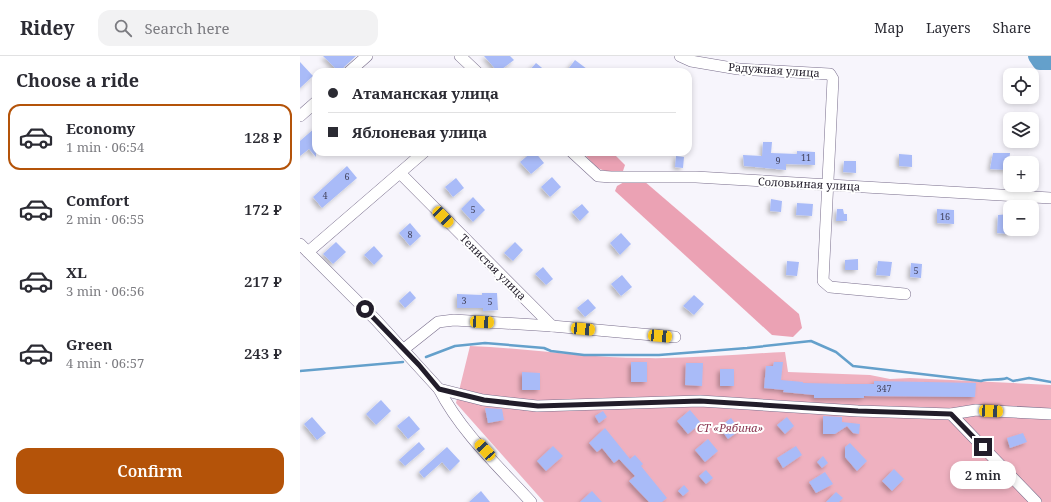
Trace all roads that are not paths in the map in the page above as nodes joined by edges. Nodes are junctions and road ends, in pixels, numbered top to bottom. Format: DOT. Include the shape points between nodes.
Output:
graph roads {
  1 [pos="367,56"];
  2 [pos="460,56"];
  3 [pos="680,56"];
  4 [pos="354,68"];
  5 [pos="473,68"];
  6 [pos="312,106"];
  7 [pos="300,116"];
  8 [pos="419,156"];
  9 [pos="576,156"];
  10 [pos="400,173"];
  11 [pos="827,185"];
  12 [pos="1051,198"];
  13 [pos="300,244"];
  14 [pos="308,252"];
  15 [pos="905,294"];
  16 [pos="552,326"];
  17 [pos="675,337"];
  18 [pos="404,349"];
  19 [pos="439,389"];
  20 [pos="951,414"];
  21 [pos="1051,414"];
  22 [pos="531,502"];
  23 [pos="1036,502"];
  1 -- 4 [label="street"];
  2 -- 5 [label="street"];
  3 -- 11 [label="street, Радужная улица" via="738,69 830,74 833,79"];
  6 -- 7 [label="street"];
  8 -- 10 [label="street"];
  9 -- 11 [label="street, Соловьиная улица" via="598,176 696,177"];
  10 -- 14 [label="street"];
  10 -- 16 [label="street, Тенистая улица"];
  11 -- 12 [label="street, Соловьиная улица"];
  11 -- 15 [label="street" via="822,276 825,284 830,287"];
  13 -- 14 [label="street"];
  14 -- 18 [label="street"];
  16 -- 17 [label="street"];
  16 -- 18 [label="street" via="454,320 438,322"];
  18 -- 19 [label="street"];
  19 -- 20 [label="street" via="484,400 538,406 700,401"];
  19 -- 22 [label="street" via="448,406"];
  20 -- 21 [label="street" via="976,410"];
  20 -- 23 [label="street"];
}
